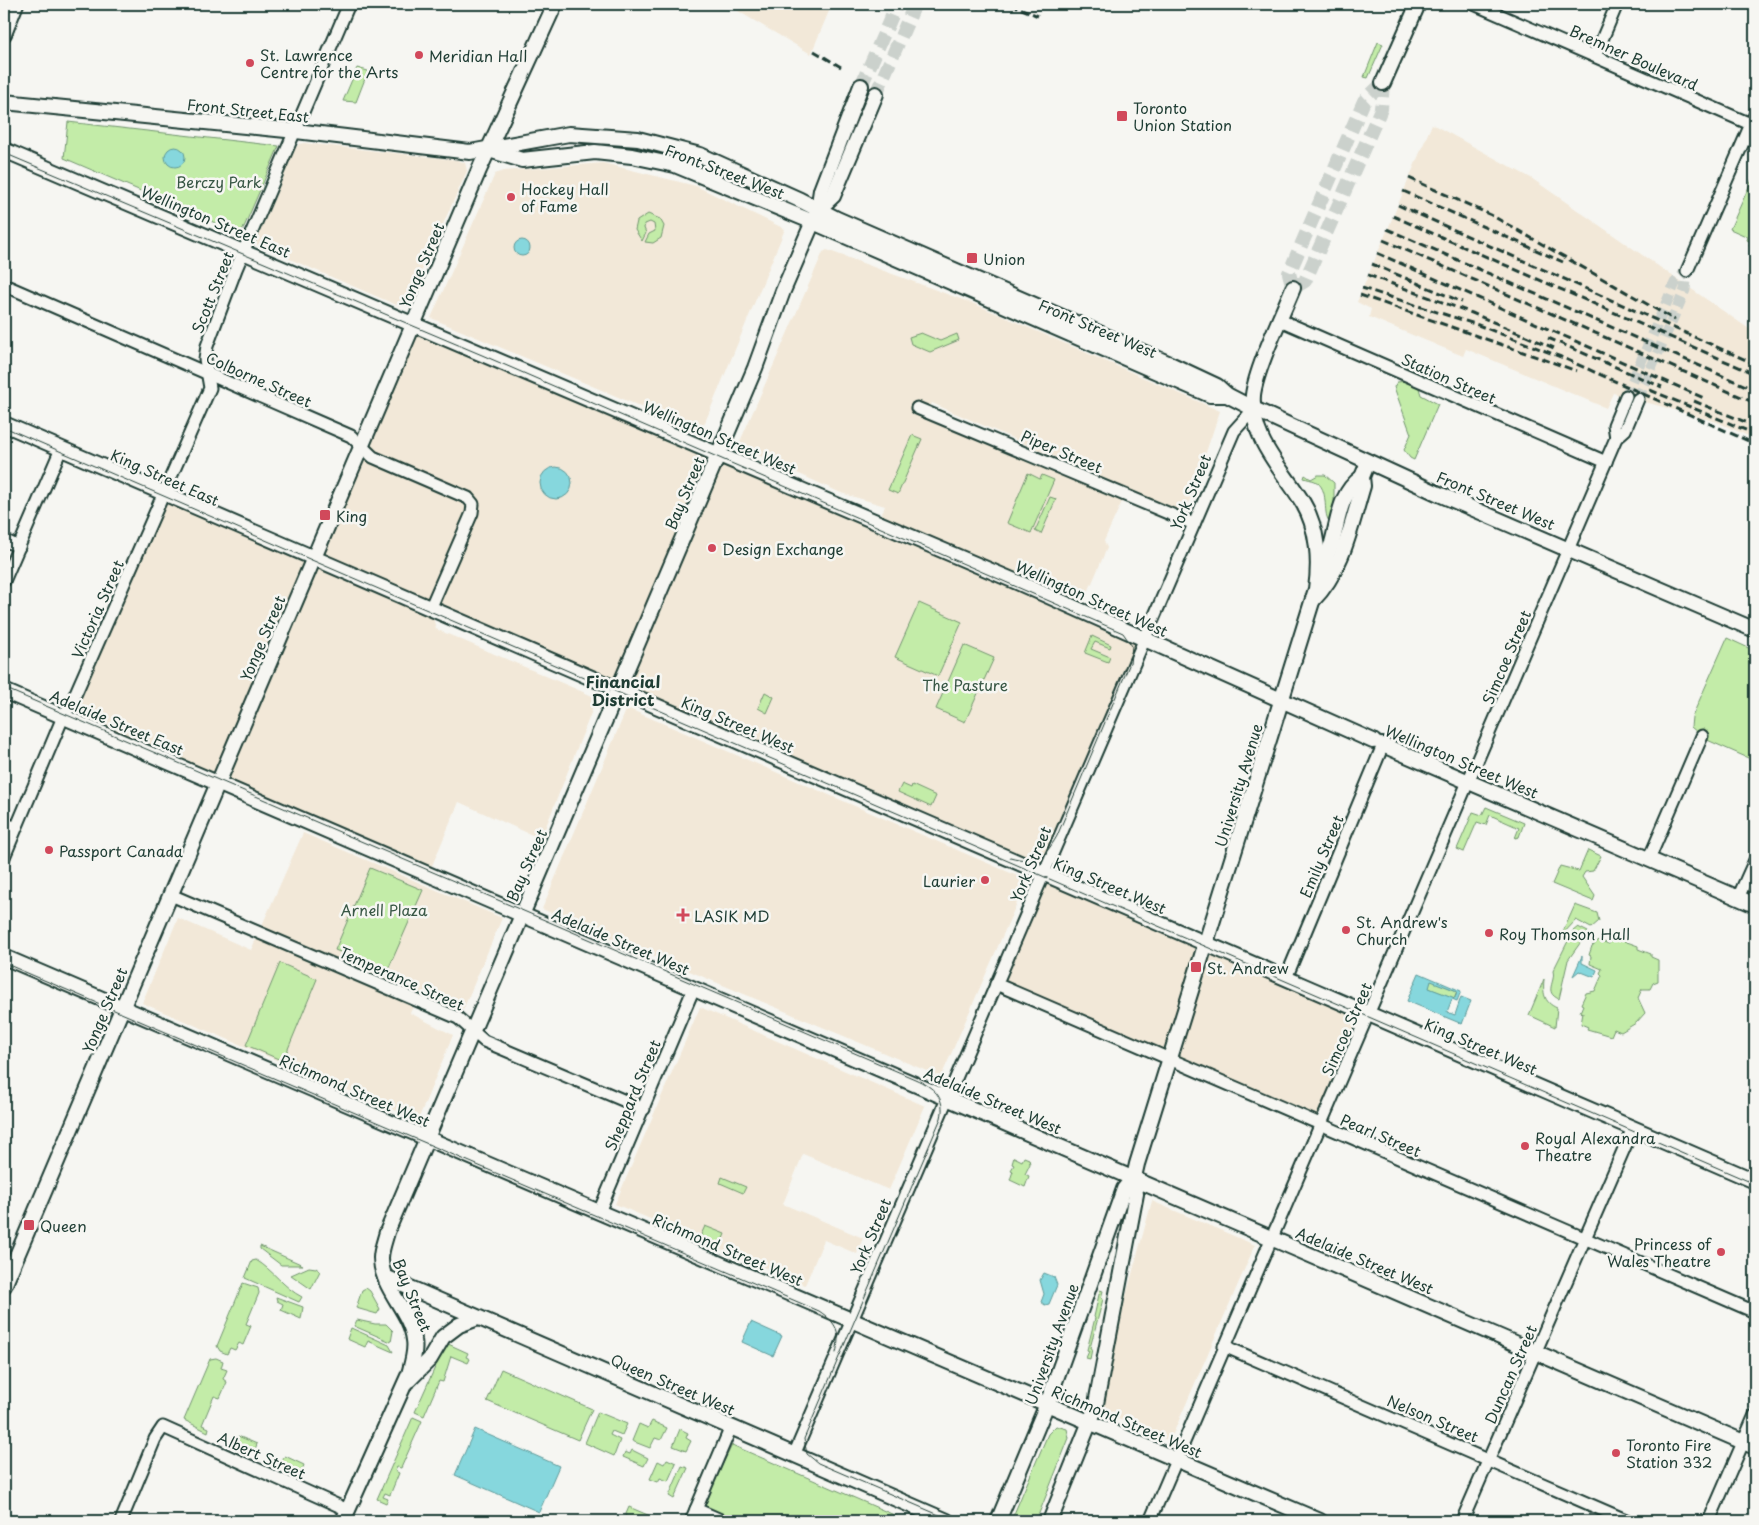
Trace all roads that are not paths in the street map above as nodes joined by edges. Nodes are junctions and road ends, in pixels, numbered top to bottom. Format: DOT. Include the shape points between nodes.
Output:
graph roads {
  1 [pos="16,4"];
  2 [pos="350,4"];
  3 [pos="555,4"];
  4 [pos="1418,4"];
  5 [pos="1474,4"];
  6 [pos="1617,4"];
  7 [pos="4,34"];
  8 [pos="1595,56"];
  9 [pos="1383,83"];
  10 [pos="861,86"];
  11 [pos="876,94"];
  12 [pos="4,102"];
  13 [pos="1754,122"];
  14 [pos="296,131"];
  15 [pos="576,135"];
  16 [pos="4,150"];
  17 [pos="489,150"];
  18 [pos="577,153"];
  19 [pos="700,155"];
  20 [pos="693,172"];
  21 [pos="816,216"];
  22 [pos="244,251"];
  23 [pos="1686,271"];
  24 [pos="4,285"];
  25 [pos="1293,288"];
  26 [pos="1280,320"];
  27 [pos="414,324"];
  28 [pos="207,372"];
  29 [pos="1626,396"];
  30 [pos="1638,399"];
  31 [pos="917,408"];
  32 [pos="1254,409"];
  33 [pos="4,424"];
  34 [pos="1616,438"];
  35 [pos="362,446"];
  36 [pos="61,449"];
  37 [pos="718,454"];
  38 [pos="1368,462"];
  39 [pos="1606,462"];
  40 [pos="1362,477"];
  41 [pos="163,494"];
  42 [pos="1194,524"];
  43 [pos="4,540"];
  44 [pos="19,546"];
  45 [pos="1569,548"];
  46 [pos="313,559"];
  47 [pos="1318,574"];
  48 [pos="4,581"];
  49 [pos="1313,600"];
  50 [pos="430,609"];
  51 [pos="1755,630"];
  52 [pos="1144,639"];
  53 [pos="4,691"];
  54 [pos="619,691"];
  55 [pos="1283,700"];
  56 [pos="63,717"];
  57 [pos="1702,736"];
  58 [pos="1378,743"];
  59 [pos="1468,781"];
  60 [pos="218,784"];
  61 [pos="4,823"];
  62 [pos="16,828"];
  63 [pos="4,857"];
  64 [pos="1649,858"];
  65 [pos="1755,860"];
  66 [pos="1044,874"];
  67 [pos="171,895"];
  68 [pos="1738,898"];
  69 [pos="1755,905"];
  70 [pos="522,916"];
  71 [pos="1206,944"];
  72 [pos="4,957"];
  73 [pos="1286,978"];
  74 [pos="996,984"];
  75 [pos="693,990"];
  76 [pos="122,1009"];
  77 [pos="1368,1014"];
  78 [pos="472,1030"];
  79 [pos="1171,1061"];
  80 [pos="947,1098"];
  81 [pos="644,1109"];
  82 [pos="1320,1125"];
  83 [pos="1632,1128"];
  84 [pos="426,1138"];
  85 [pos="1134,1177"];
  86 [pos="1755,1182"];
  87 [pos="599,1212"];
  88 [pos="1272,1237"];
  89 [pos="1585,1239"];
  90 [pos="385,1277"];
  91 [pos="4,1286"];
  92 [pos="1755,1312"];
  93 [pos="478,1318"];
  94 [pos="852,1320"];
  95 [pos="1224,1346"];
  96 [pos="1536,1352"];
  97 [pos="403,1386"];
  98 [pos="1047,1404"];
  99 [pos="1755,1415"];
  100 [pos="1090,1423"];
  101 [pos="731,1427"];
  102 [pos="1749,1444"];
  103 [pos="794,1455"];
  104 [pos="1176,1460"];
  105 [pos="1489,1460"];
  106 [pos="696,1509"];
  107 [pos="346,1516"];
  108 [pos="121,1521"];
  109 [pos="691,1521"];
  110 [pos="723,1521"];
  111 [pos="947,1521"];
  112 [pos="998,1521"];
  113 [pos="1050,1521"];
  114 [pos="1150,1521"];
  115 [pos="1320,1521"];
  116 [pos="1462,1521"];
  117 [pos="1628,1521"];
  118 [pos="1709,1521"];
  1 -- 7 [label="main road"];
  2 -- 14 [label="street, Scott Street"];
  3 -- 17 [label="main road, Yonge Street"];
  4 -- 9 [label="main road"];
  5 -- 8 [label="street, Bremner Boulevard"];
  6 -- 8 [label="street"];
  8 -- 13 [label="street, Bremner Boulevard"];
  10 -- 21 [label="main road, Bay Street" via="821,190"];
  11 -- 21 [label="main road, Bay Street" via="833,196"];
  12 -- 14 [label="main road, Front Street East"];
  13 -- 23 [label="street"];
  14 -- 17 [label="main road, Front Street East" via="470,152"];
  14 -- 22 [label="street, Scott Street"];
  15 -- 17 [label="main road, Front Street West" via="514,143"];
  15 -- 18 [label="main road"];
  15 -- 19 [label="main road, Front Street West" via="638,139"];
  16 -- 22 [label="main road, Wellington Street East"];
  17 -- 18 [label="main road, Front Street West" via="522,160"];
  17 -- 27 [label="main road, Yonge Street"];
  18 -- 20 [label="main road, Front Street West" via="632,156"];
  19 -- 20 [label="main road"];
  19 -- 21 [label="main road, Front Street West"];
  20 -- 21 [label="main road, Front Street West"];
  21 -- 32 [label="main road, Front Street West" via="1154,363 1210,395 1226,395"];
  21 -- 37 [label="main road, Bay Street"];
  22 -- 27 [label="main road, Wellington Street East"];
  22 -- 28 [label="street, Scott Street" via="207,346 204,359"];
  24 -- 28 [label="street, Colborne Street"];
  25 -- 26 [label="main road"];
  26 -- 32 [label="main road" via="1255,384"];
  26 -- 39 [label="street, Station Street"];
  27 -- 35 [label="main road, Yonge Street"];
  27 -- 37 [label="main road, Wellington Street West"];
  28 -- 35 [label="street, Colborne Street" via="351,436"];
  28 -- 41 [label="street, Victoria Street" via="210,388"];
  29 -- 34 [label="street" via="1614,425"];
  30 -- 34 [label="street" via="1625,430"];
  31 -- 42 [label="street, Piper Street"];
  32 -- 38 [label="main road, Front Street West"];
  32 -- 42 [label="street, York Street" via="1234,431"];
  32 -- 47 [label="main road, University Avenue" via="1267,452 1308,515 1317,550"];
  33 -- 36 [label="main road, King Street East"];
  34 -- 39 [label="street, Simcoe Street"];
  35 -- 46 [label="main road, Yonge Street"];
  35 -- 50 [label="street, Colborne Street" via="373,457 464,496 474,507"];
  36 -- 41 [label="main road, King Street East"];
  36 -- 44 [label="street"];
  37 -- 52 [label="main road, Wellington Street West"];
  37 -- 54 [label="main road, Bay Street"];
  38 -- 40 [label="main road"];
  38 -- 45 [label="main road, Front Street West"];
  39 -- 45 [label="street, Simcoe Street"];
  40 -- 47 [label="main road" via="1348,489 1343,500 1332,543"];
  40 -- 49 [label="main road" via="1363,486 1339,562 1327,584"];
  41 -- 46 [label="main road, King Street East"];
  41 -- 56 [label="street, Victoria Street"];
  42 -- 52 [label="street, York Street"];
  43 -- 44 [label="street"];
  44 -- 48 [label="street"];
  45 -- 51 [label="main road, Front Street West"];
  45 -- 59 [label="street, Simcoe Street"];
  46 -- 50 [label="main road, King Street West"];
  46 -- 60 [label="main road, Yonge Street"];
  47 -- 49 [label="main road, University Avenue"];
  49 -- 55 [label="main road, University Avenue"];
  50 -- 54 [label="main road, King Street West"];
  52 -- 55 [label="main road, Wellington Street West"];
  52 -- 66 [label="street, York Street"];
  53 -- 56 [label="main road, Adelaide Street East"];
  54 -- 66 [label="main road, King Street West"];
  54 -- 70 [label="main road, Bay Street"];
  55 -- 58 [label="main road, Wellington Street West"];
  55 -- 71 [label="main road, University Avenue"];
  56 -- 60 [label="main road, Adelaide Street East"];
  56 -- 62 [label="street, Victoria Street"];
  57 -- 64 [label="street"];
  58 -- 59 [label="main road, Wellington Street West"];
  58 -- 73 [label="street, Emily Street" via="1333,866"];
  59 -- 64 [label="main road, Wellington Street West"];
  59 -- 77 [label="street, Simcoe Street"];
  60 -- 67 [label="main road, Yonge Street"];
  60 -- 70 [label="main road, Adelaide Street West"];
  61 -- 62 [label="street"];
  62 -- 63 [label="street, Victoria Street"];
  64 -- 68 [label="main road, Wellington Street West"];
  65 -- 68 [label="street"];
  66 -- 71 [label="main road, King Street West"];
  66 -- 74 [label="street, York Street"];
  67 -- 76 [label="main road, Yonge Street"];
  67 -- 78 [label="street, Temperance Street" via="458,1018"];
  68 -- 69 [label="main road, Wellington Street West"];
  70 -- 75 [label="main road, Adelaide Street West"];
  70 -- 78 [label="main road, Bay Street"];
  71 -- 73 [label="main road, King Street West"];
  71 -- 79 [label="main road, University Avenue"];
  72 -- 76 [label="main road, Richmond Street West"];
  73 -- 77 [label="main road, King Street West"];
  74 -- 79 [label="street, Pearl Street"];
  74 -- 80 [label="street, York Street"];
  75 -- 80 [label="main road, Adelaide Street West"];
  75 -- 81 [label="street, Sheppard Street"];
  76 -- 84 [label="main road, Richmond Street West"];
  76 -- 91 [label="main road, Yonge Street"];
  77 -- 82 [label="street, Simcoe Street"];
  77 -- 83 [label="main road, King Street West"];
  78 -- 81 [label="street, Temperance Street" via="484,1041"];
  78 -- 84 [label="main road, Bay Street"];
  79 -- 82 [label="street, Pearl Street"];
  79 -- 85 [label="main road, University Avenue"];
  80 -- 85 [label="main road, Adelaide Street West"];
  80 -- 94 [label="street, York Street"];
  81 -- 87 [label="street, Sheppard Street"];
  82 -- 88 [label="street, Simcoe Street"];
  82 -- 89 [label="street, Pearl Street"];
  83 -- 86 [label="main road, King Street West"];
  83 -- 89 [label="street, Duncan Street"];
  84 -- 87 [label="main road, Richmond Street West"];
  84 -- 90 [label="main road, Bay Street" via="387,1232 381,1258"];
  85 -- 88 [label="main road, Adelaide Street West"];
  85 -- 98 [label="main road, University Avenue" via="1124,1189"];
  85 -- 100 [label="main road, University Avenue" via="1136,1194 1109,1342"];
  87 -- 94 [label="main road, Richmond Street West"];
  88 -- 95 [label="street, Simcoe Street"];
  88 -- 96 [label="main road, Adelaide Street West"];
  89 -- 92 [label="street, Pearl Street"];
  89 -- 96 [label="street, Duncan Street"];
  90 -- 93 [label="main road, Queen Street West"];
  90 -- 97 [label="main road, Bay Street" via="414,1338 412,1362"];
  93 -- 97 [label="main road" via="459,1325 443,1337 430,1359"];
  93 -- 101 [label="main road, Queen Street West"];
  94 -- 98 [label="main road, Richmond Street West"];
  94 -- 103 [label="street, York Street"];
  95 -- 104 [label="street, Simcoe Street"];
  95 -- 105 [label="street, Nelson Street"];
  96 -- 102 [label="main road, Adelaide Street West"];
  96 -- 105 [label="street, Duncan Street"];
  97 -- 107 [label="main road, Bay Street"];
  98 -- 100 [label="main road, Richmond Street West"];
  98 -- 112 [label="main road, University Avenue"];
  99 -- 102 [label="street"];
  100 -- 104 [label="main road, Richmond Street West"];
  100 -- 113 [label="main road, University Avenue"];
  101 -- 103 [label="main road, Queen Street West"];
  101 -- 106 [label="street"];
  102 -- 118 [label="street"];
  103 -- 111 [label="main road, Queen Street West"];
  104 -- 114 [label="street, Simcoe Street"];
  104 -- 115 [label="main road, Richmond Street West"];
  105 -- 116 [label="street, Duncan Street"];
  105 -- 117 [label="street, Nelson Street"];
  106 -- 109 [label="street"];
  106 -- 110 [label="street"];
  107 -- 108 [label="street, Albert Street" via="163,1426"];
}
